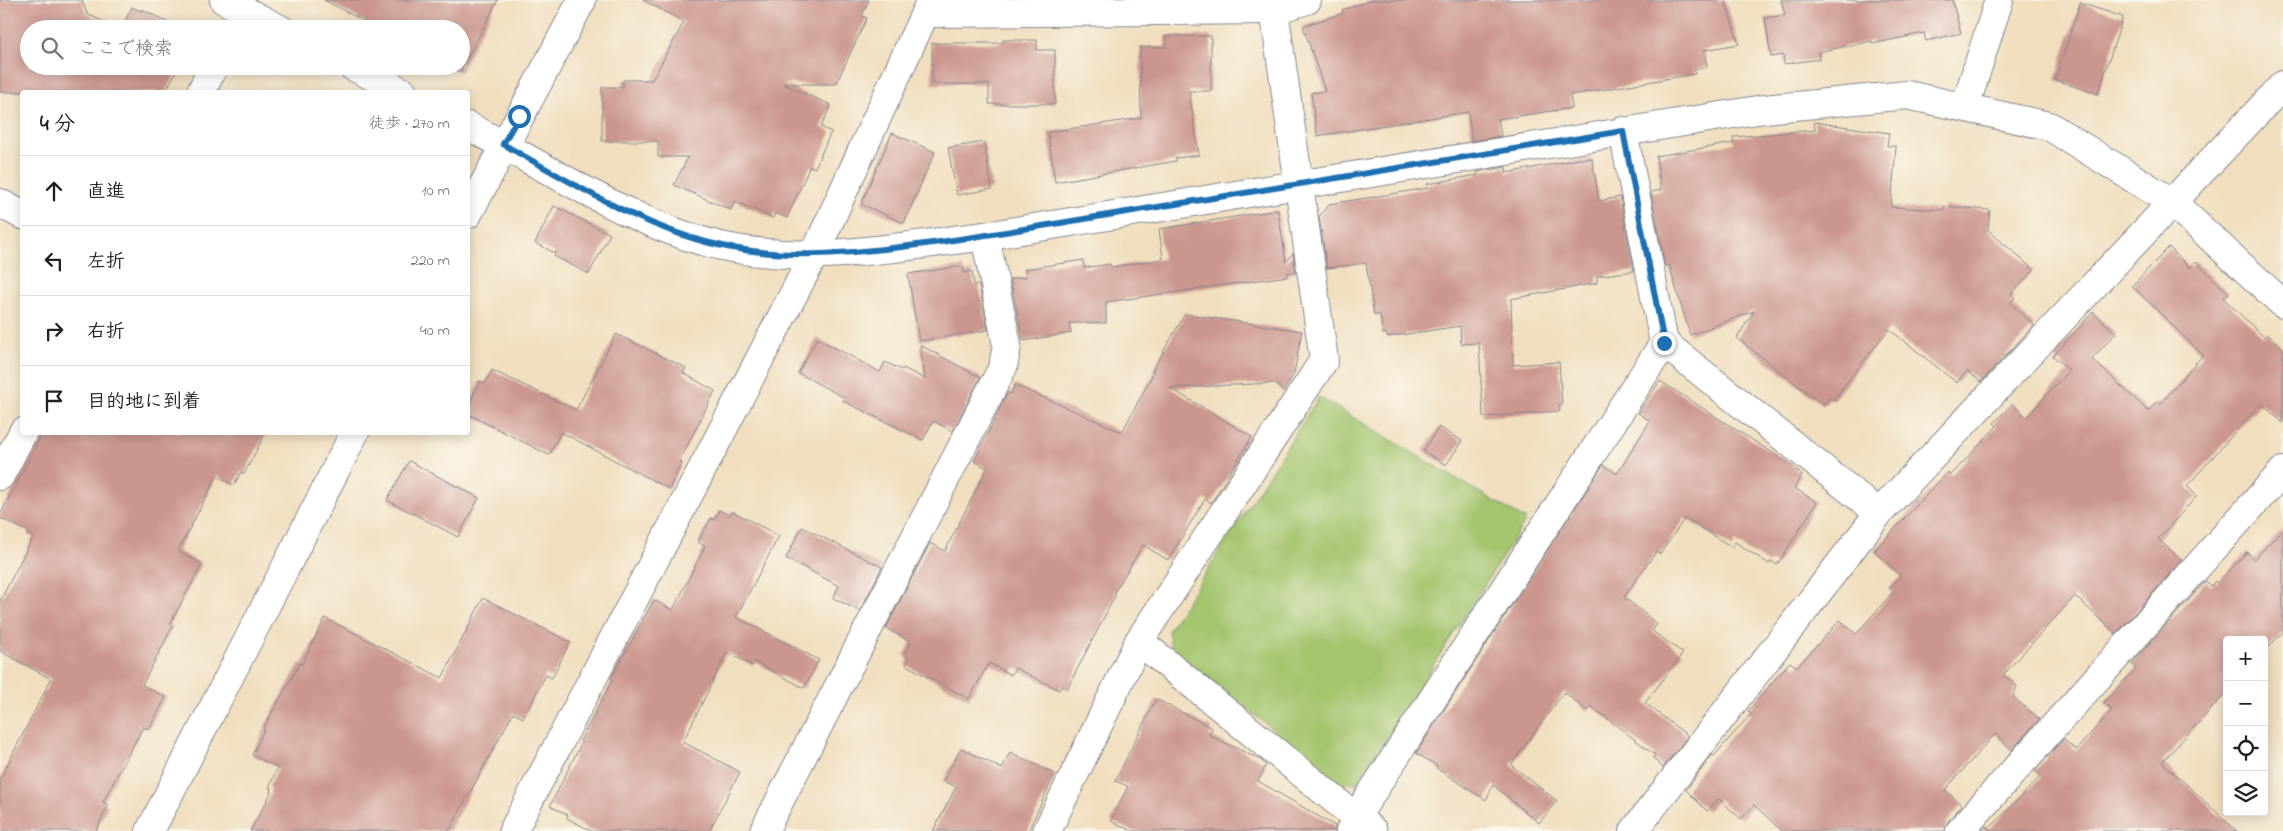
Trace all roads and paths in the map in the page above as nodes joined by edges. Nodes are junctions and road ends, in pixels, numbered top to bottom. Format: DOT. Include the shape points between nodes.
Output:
graph roads {
  1 [pos="582,0"];
  2 [pos="1307,0"];
  3 [pos="1999,0"];
  4 [pos="928,6"];
  5 [pos="238,10"];
  6 [pos="1274,10"];
  7 [pos="260,20"];
  8 [pos="209,75"];
  9 [pos="370,75"];
  10 [pos="2283,85"];
  11 [pos="201,90"];
  12 [pos="399,90"];
  13 [pos="1965,107"];
  14 [pos="470,127"];
  15 [pos="1623,131"];
  16 [pos="503,144"];
  17 [pos="1300,184"];
  18 [pos="0,203"];
  19 [pos="2173,203"];
  20 [pos="470,210"];
  21 [pos="20,214"];
  22 [pos="985,236"];
  23 [pos="814,255"];
  24 [pos="2283,304"];
  25 [pos="1664,343"];
  26 [pos="20,435"];
  27 [pos="353,435"];
  28 [pos="2283,471"];
  29 [pos="0,476"];
  30 [pos="1879,513"];
  31 [pos="1138,641"];
  32 [pos="1359,826"];
  33 [pos="150,831"];
  34 [pos="512,831"];
  35 [pos="764,831"];
  36 [pos="1047,831"];
  37 [pos="1634,831"];
  38 [pos="1960,831"];
  1 -- 16 [label="street"];
  2 -- 6 [label="street"];
  3 -- 13 [label="street"];
  4 -- 6 [label="street"];
  4 -- 23 [label="street"];
  5 -- 7 [label="street"];
  6 -- 17 [label="street"];
  8 -- 11 [label="street"];
  9 -- 12 [label="street"];
  10 -- 19 [label="street"];
  13 -- 15 [label="street" via="1907,95 1764,108"];
  13 -- 19 [label="street" via="2049,126"];
  14 -- 16 [label="street"];
  15 -- 17 [label="street"];
  15 -- 25 [label="street"];
  16 -- 20 [label="street"];
  16 -- 23 [label="street" via="669,230 716,245 749,251"];
  17 -- 22 [label="street"];
  17 -- 31 [label="street" via="1324,360"];
  18 -- 21 [label="street"];
  19 -- 24 [label="street"];
  19 -- 30 [label="street"];
  22 -- 23 [label="street"];
  22 -- 35 [label="street" via="1007,346 1004,367"];
  23 -- 34 [label="street"];
  25 -- 30 [label="street"];
  25 -- 32 [label="street"];
  26 -- 29 [label="street"];
  27 -- 33 [label="street"];
  28 -- 38 [label="street"];
  30 -- 37 [label="street"];
  31 -- 32 [label="street"];
  31 -- 36 [label="street"];
}
